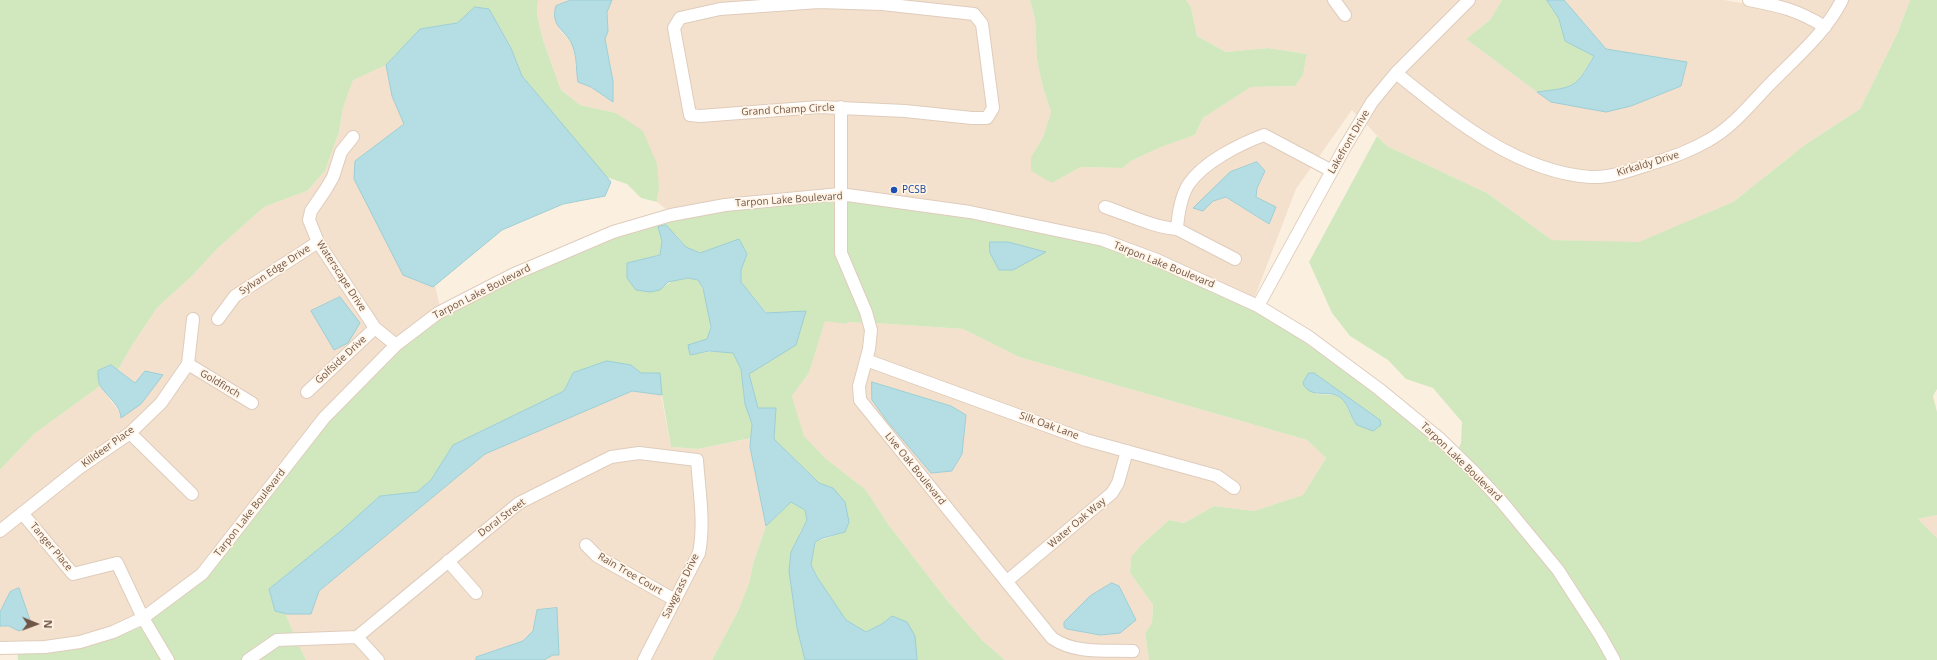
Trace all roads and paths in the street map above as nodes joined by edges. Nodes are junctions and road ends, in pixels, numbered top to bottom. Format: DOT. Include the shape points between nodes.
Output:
graph roads {
  1 [pos="1334,0"];
  2 [pos="1470,0"];
  3 [pos="1749,0"];
  4 [pos="1842,0"];
  5 [pos="1345,15"];
  6 [pos="1825,27"];
  7 [pos="1396,73"];
  8 [pos="841,107"];
  9 [pos="352,137"];
  10 [pos="1332,170"];
  11 [pos="840,194"];
  12 [pos="1105,207"];
  13 [pos="1177,229"];
  14 [pos="318,242"];
  15 [pos="1234,259"];
  16 [pos="1258,306"];
  17 [pos="192,319"];
  18 [pos="218,319"];
  19 [pos="375,328"];
  20 [pos="396,345"];
  21 [pos="866,360"];
  22 [pos="188,364"];
  23 [pos="307,392"];
  24 [pos="252,403"];
  25 [pos="130,433"];
  26 [pos="1127,451"];
  27 [pos="697,460"];
  28 [pos="1234,488"];
  29 [pos="192,494"];
  30 [pos="22,513"];
  31 [pos="0,531"];
  32 [pos="586,546"];
  33 [pos="448,561"];
  34 [pos="1007,581"];
  35 [pos="476,593"];
  36 [pos="675,600"];
  37 [pos="143,618"];
  38 [pos="357,637"];
  39 [pos="0,648"];
  40 [pos="1132,651"];
  41 [pos="168,660"];
  42 [pos="248,660"];
  43 [pos="378,660"];
  44 [pos="644,660"];
  45 [pos="1614,660"];
  1 -- 5 [label="street"];
  2 -- 7 [label="street, Lakefront Drive"];
  3 -- 6 [label="street" via="1783,6 1806,15"];
  4 -- 6 [label="street, Kirkaldy Drive"];
  6 -- 7 [label="street, Kirkaldy Drive" via="1748,108 1710,139 1680,155 1618,174 1592,177 1561,172 1509,152 1446,113"];
  7 -- 10 [label="street, Lakefront Drive" via="1358,123"];
  8 -- 8 [label="street, Grand Champ Circle" via="690,115 674,28 680,18 720,9 819,2 882,4 974,14 982,24 993,108 987,118"];
  8 -- 11 [label="street, Live Oak Boulevard"];
  9 -- 14 [label="street, Waterscape Drive" via="341,152 326,189 311,210 309,220"];
  10 -- 13 [label="street" via="1264,135 1243,143 1204,168 1188,185 1178,215"];
  10 -- 16 [label="street, Lakefront Drive"];
  11 -- 16 [label="street, Tarpon Lake Boulevard" via="970,212 1103,240 1163,262"];
  11 -- 20 [label="street, Tarpon Lake Boulevard" via="726,205 671,215 613,232 505,278 438,313"];
  11 -- 21 [label="street, Live Oak Boulevard" via="841,253 871,330"];
  12 -- 13 [label="street" via="1161,228"];
  13 -- 15 [label="street"];
  14 -- 18 [label="street, Sylvan Edge Drive" via="236,296"];
  14 -- 19 [label="street, Waterscape Drive"];
  16 -- 45 [label="street, Tarpon Lake Boulevard" via="1309,337 1373,384 1440,439 1473,471 1558,570"];
  17 -- 22 [label="street, Killdeer Place"];
  19 -- 20 [label="street, Waterscape Drive"];
  19 -- 23 [label="street, Golfside Drive"];
  20 -- 37 [label="street, Tarpon Lake Boulevard" via="324,418 202,574"];
  21 -- 26 [label="street, Silk Oak Lane" via="1086,440"];
  21 -- 34 [label="street, Live Oak Boulevard" via="859,393 864,407"];
  22 -- 24 [label="street, Goldfinch"];
  22 -- 25 [label="street, Killdeer Place" via="161,403"];
  25 -- 29 [label="street"];
  25 -- 30 [label="street, Killdeer Place" via="79,468"];
  26 -- 28 [label="street, Silk Oak Lane" via="1217,476"];
  26 -- 34 [label="street, Water Oak Way" via="1118,483 1112,494"];
  27 -- 33 [label="street, Doral Street" via="639,453 611,458 519,503"];
  27 -- 36 [label="street, Sawgrass Drive" via="702,540 699,553"];
  30 -- 31 [label="street, Killdeer Place"];
  30 -- 37 [label="street, Tanger Place" via="73,574 118,563"];
  32 -- 36 [label="street, Rain Tree Court" via="597,556"];
  33 -- 35 [label="street"];
  33 -- 38 [label="street, Doral Street"];
  34 -- 40 [label="street, Live Oak Boulevard" via="1052,638 1060,644 1072,648"];
  36 -- 44 [label="street, Sawgrass Drive"];
  37 -- 39 [label="street, Tarpon Lake Boulevard" via="113,632 80,642 45,647"];
  37 -- 41 [label="street"];
  38 -- 42 [label="street" via="277,640"];
  38 -- 43 [label="street"];
}
